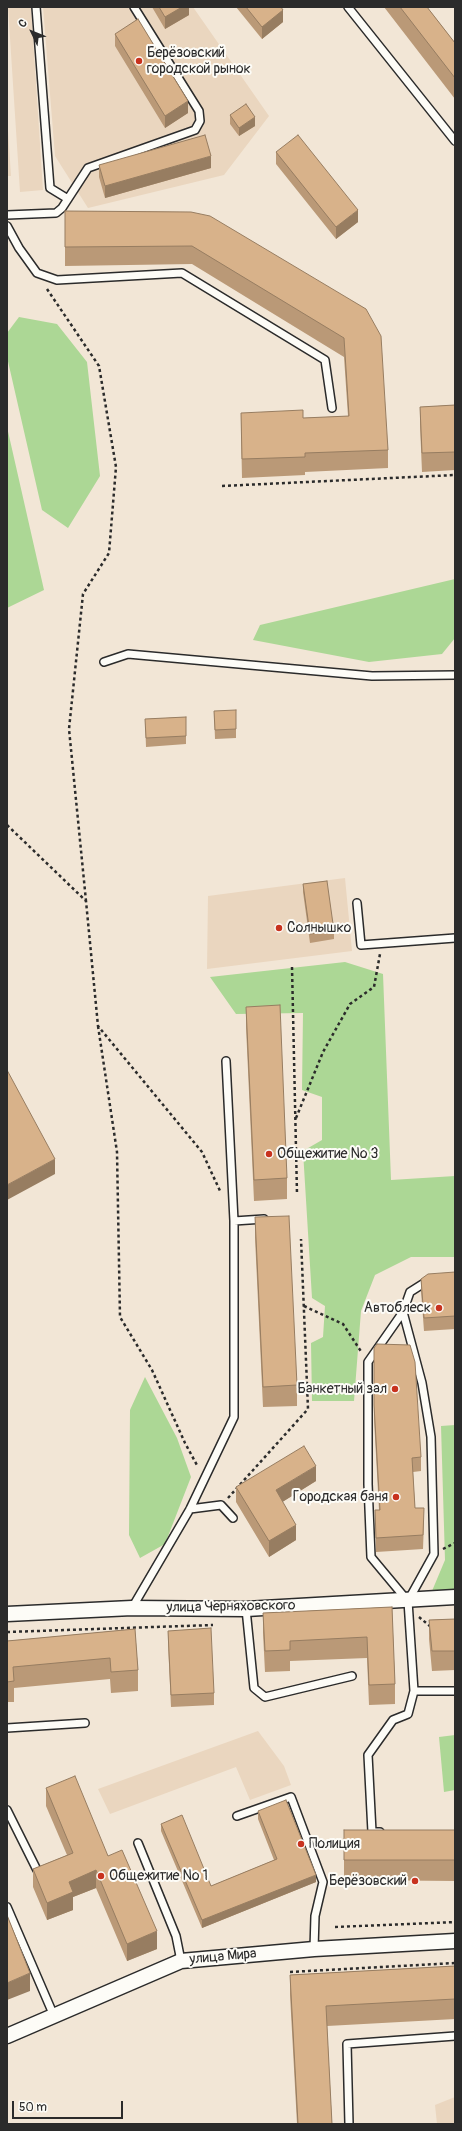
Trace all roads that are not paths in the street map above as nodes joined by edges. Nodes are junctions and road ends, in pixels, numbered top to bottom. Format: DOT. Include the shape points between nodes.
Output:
graph roads {
  1 [pos="36,7"];
  2 [pos="134,7"];
  3 [pos="348,7"];
  4 [pos="455,141"];
  5 [pos="68,199"];
  6 [pos="7,215"];
  7 [pos="7,226"];
  8 [pos="332,408"];
  9 [pos="104,662"];
  10 [pos="455,675"];
  11 [pos="357,903"];
  12 [pos="455,938"];
  13 [pos="226,1062"];
  14 [pos="271,1218"];
  15 [pos="234,1221"];
  16 [pos="435,1279"];
  17 [pos="403,1312"];
  18 [pos="190,1509"];
  19 [pos="233,1518"];
  20 [pos="455,1597"];
  21 [pos="408,1601"];
  22 [pos="132,1608"];
  23 [pos="246,1609"];
  24 [pos="7,1614"];
  25 [pos="352,1676"];
  26 [pos="455,1690"];
  27 [pos="414,1691"];
  28 [pos="85,1723"];
  29 [pos="7,1728"];
  30 [pos="7,1810"];
  31 [pos="237,1816"];
  32 [pos="387,1832"];
  33 [pos="138,1843"];
  34 [pos="37,1870"];
  35 [pos="7,1907"];
  36 [pos="455,1941"];
  37 [pos="314,1949"];
  38 [pos="181,1961"];
  39 [pos="54,2016"];
  40 [pos="7,2036"];
  41 [pos="455,2036"];
  42 [pos="349,2124"];
  1 -- 5 [label="lane" via="50,188"];
  2 -- 5 [label="lane" via="199,111 200,121 191,133 88,168"];
  3 -- 4 [label="lane"];
  5 -- 6 [label="lane" via="56,213"];
  7 -- 8 [label="lane" via="37,273 57,280 182,273 325,360"];
  9 -- 10 [label="lane" via="128,654 372,676"];
  11 -- 12 [label="lane" via="361,945"];
  13 -- 15 [label="lane"];
  14 -- 15 [label="lane"];
  15 -- 18 [label="lane" via="234,1417"];
  16 -- 17 [label="lane" via="410,1292"];
  17 -- 21 [label="lane" via="422,1383 431,1437 434,1477 434,1554"];
  17 -- 21 [label="lane" via="368,1362 368,1484 371,1557"];
  18 -- 19 [label="lane" via="221,1505"];
  18 -- 22 [label="lane"];
  20 -- 21 [label="street, улица Черняховского"];
  21 -- 23 [label="street, улица Черняховского"];
  21 -- 27 [label="lane"];
  22 -- 23 [label="street, улица Черняховского"];
  22 -- 24 [label="street, улица Черняховского"];
  23 -- 25 [label="lane" via="254,1688 265,1697"];
  26 -- 27 [label="lane"];
  27 -- 32 [label="lane" via="408,1714 393,1720 368,1755 372,1832"];
  28 -- 29 [label="lane"];
  30 -- 34 [label="lane"];
  31 -- 37 [label="lane" via="291,1796 323,1882 315,1916"];
  33 -- 38 [label="lane" via="176,1936"];
  35 -- 39 [label="lane"];
  36 -- 37 [label="street, улица Мира"];
  37 -- 38 [label="street, улица Мира"];
  38 -- 39 [label="street, улица Мира"];
  39 -- 40 [label="street, улица Мира"];
  41 -- 42 [label="lane" via="347,2044"];
}
